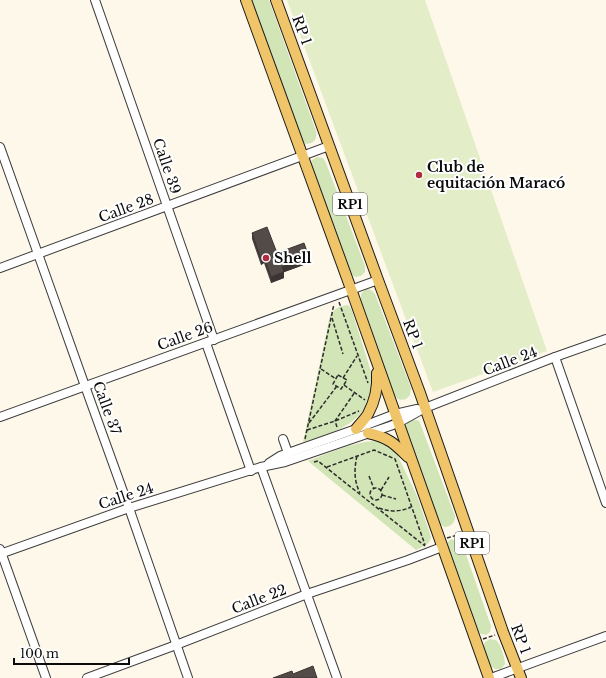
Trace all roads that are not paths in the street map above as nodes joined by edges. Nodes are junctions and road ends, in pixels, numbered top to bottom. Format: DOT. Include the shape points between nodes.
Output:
graph roads {
  1 [pos="95,0"];
  2 [pos="246,0"];
  3 [pos="276,0"];
  4 [pos="329,146"];
  5 [pos="0,147"];
  6 [pos="302,156"];
  7 [pos="167,206"];
  8 [pos="38,254"];
  9 [pos="0,268"];
  10 [pos="378,280"];
  11 [pos="351,290"];
  12 [pos="606,339"];
  13 [pos="210,341"];
  14 [pos="555,357"];
  15 [pos="376,363"];
  16 [pos="85,386"];
  17 [pos="425,408"];
  18 [pos="0,417"];
  19 [pos="396,418"];
  20 [pos="356,429"];
  21 [pos="368,433"];
  22 [pos="283,440"];
  23 [pos="288,453"];
  24 [pos="411,460"];
  25 [pos="261,467"];
  26 [pos="251,471"];
  27 [pos="606,503"];
  28 [pos="129,508"];
  29 [pos="441,544"];
  30 [pos="1,552"];
  31 [pos="307,594"];
  32 [pos="606,636"];
  33 [pos="176,645"];
  34 [pos="517,668"];
  35 [pos="46,678"];
  36 [pos="86,678"];
  37 [pos="188,678"];
  38 [pos="337,678"];
  39 [pos="490,678"];
  40 [pos="521,678"];
  1 -- 7 [label="street, Calle 39"];
  2 -- 6 [label="main road, RP1"];
  3 -- 4 [label="main road, RP 1 / RP1"];
  4 -- 6 [label="street, Calle 28"];
  4 -- 10 [label="main road, RP 1 / RP1"];
  5 -- 8 [label="street, Calle 37"];
  6 -- 7 [label="street, Calle 28"];
  6 -- 11 [label="main road, RP1"];
  7 -- 8 [label="street, Calle 28"];
  7 -- 13 [label="street, Calle 39"];
  8 -- 9 [label="street, Calle 28"];
  8 -- 16 [label="street, Calle 37"];
  10 -- 11 [label="street, Calle 26"];
  10 -- 17 [label="main road, RP 1 / RP1"];
  11 -- 13 [label="street, Calle 26"];
  11 -- 15 [label="main road, RP1"];
  12 -- 14 [label="street, Calle 24"];
  13 -- 16 [label="street, Calle 26"];
  13 -- 26 [label="street, Calle 39"];
  14 -- 17 [label="street, Calle 24"];
  14 -- 27 [label="street"];
  15 -- 19 [label="main road, RP1"];
  15 -- 20 [label="main road" via="376,393 368,415"];
  16 -- 18 [label="street, Calle 26"];
  16 -- 28 [label="street, Calle 37"];
  17 -- 19 [label="street, Calle 24"];
  17 -- 34 [label="main road, RP 1 / RP1"];
  19 -- 20 [label="street, Calle 24"];
  19 -- 21 [label="street, Calle 24"];
  19 -- 24 [label="main road, RP1"];
  20 -- 23 [label="street, Calle 24"];
  21 -- 24 [label="main road" via="392,442"];
  21 -- 25 [label="street, Calle 24" via="285,462"];
  22 -- 23 [label="street"];
  23 -- 25 [label="street, Calle 24"];
  24 -- 29 [label="main road, RP1"];
  25 -- 26 [label="street, Calle 24"];
  25 -- 31 [label="street"];
  26 -- 28 [label="street, Calle 24"];
  28 -- 30 [label="street, Calle 24"];
  28 -- 33 [label="street, Calle 37"];
  29 -- 31 [label="street, Calle 22" via="408,560"];
  29 -- 39 [label="main road, RP1"];
  30 -- 35 [label="street"];
  31 -- 33 [label="street, Calle 22"];
  31 -- 38 [label="street"];
  32 -- 34 [label="street"];
  33 -- 36 [label="street, Calle 22"];
  33 -- 37 [label="street, Calle 37"];
  34 -- 39 [label="street"];
  34 -- 40 [label="main road, RP 1 / RP1"];
}
